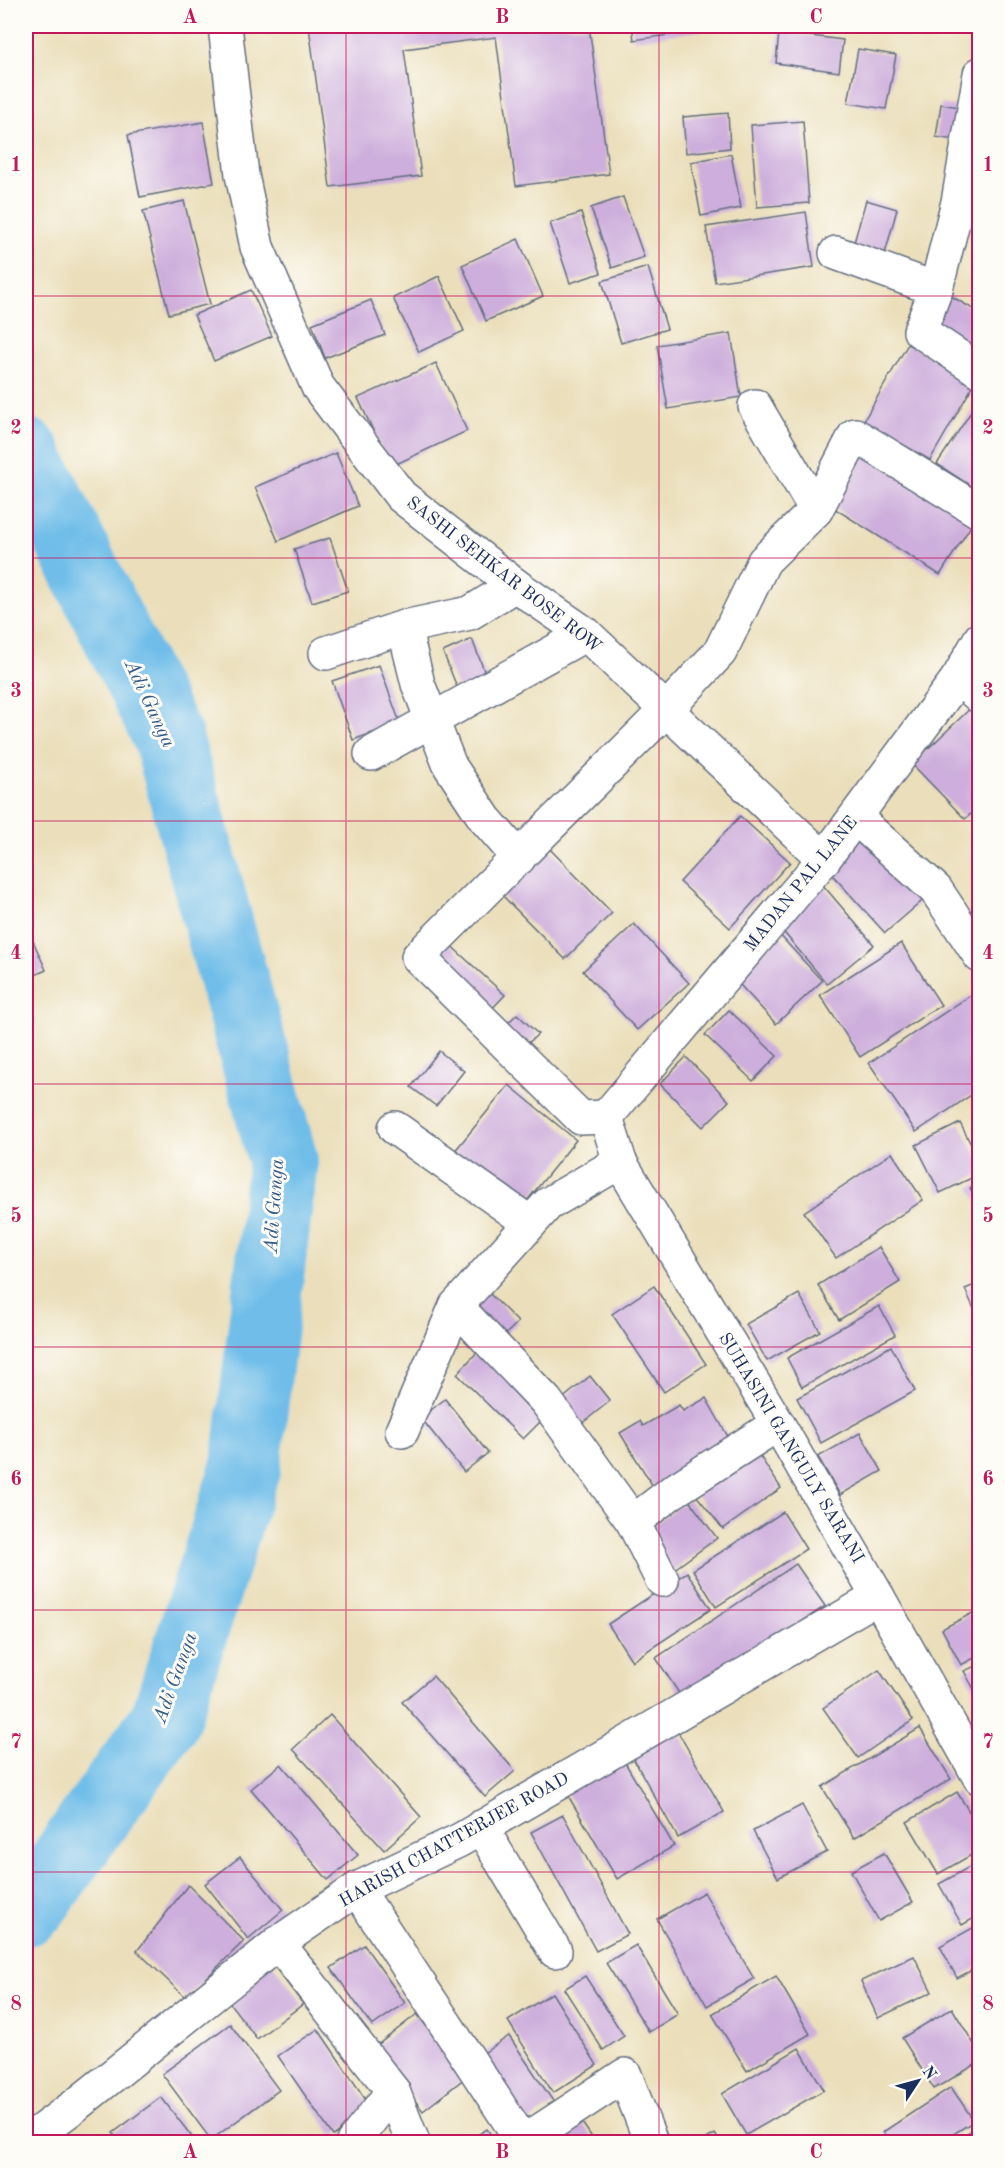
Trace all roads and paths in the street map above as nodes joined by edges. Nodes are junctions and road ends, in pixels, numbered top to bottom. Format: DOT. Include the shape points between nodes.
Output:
graph roads {
  1 [pos="225,26"];
  2 [pos="980,74"];
  3 [pos="969,205"];
  4 [pos="836,253"];
  5 [pos="936,289"];
  6 [pos="980,371"];
  7 [pos="755,406"];
  8 [pos="816,510"];
  9 [pos="980,512"];
  10 [pos="515,585"];
  11 [pos="404,627"];
  12 [pos="586,634"];
  13 [pos="980,639"];
  14 [pos="326,653"];
  15 [pos="969,688"];
  16 [pos="666,710"];
  17 [pos="433,720"];
  18 [pos="371,754"];
  19 [pos="855,818"];
  20 [pos="519,858"];
  21 [pos="824,859"];
  22 [pos="980,956"];
  23 [pos="606,1117"];
  24 [pos="395,1128"];
  25 [pos="620,1162"];
  26 [pos="531,1223"];
  27 [pos="456,1306"];
  28 [pos="778,1424"];
  29 [pos="402,1431"];
  30 [pos="633,1522"];
  31 [pos="662,1580"];
  32 [pos="878,1597"];
  33 [pos="980,1778"];
  34 [pos="481,1827"];
  35 [pos="357,1889"];
  36 [pos="278,1943"];
  37 [pos="555,1951"];
  38 [pos="393,2091"];
  39 [pos="26,2142"];
  40 [pos="353,2142"];
  41 [pos="413,2142"];
  42 [pos="523,2142"];
  43 [pos="651,2142"];
  1 -- 10 [label="street, SASHI SEHKAR BOSE ROW" via="242,175 257,247 318,387 401,496"];
  2 -- 3 [label="street"];
  3 -- 5 [label="street"];
  4 -- 5 [label="street"];
  5 -- 6 [label="street" via="920,331"];
  7 -- 8 [label="street"];
  8 -- 9 [label="street" via="855,435"];
  8 -- 16 [label="street" via="764,561 720,652"];
  10 -- 11 [label="street" via="470,613"];
  10 -- 12 [label="street, SASHI SEHKAR BOSE ROW"];
  11 -- 14 [label="street"];
  11 -- 17 [label="street" via="418,684"];
  12 -- 16 [label="street, SASHI SEHKAR BOSE ROW"];
  12 -- 17 [label="street"];
  13 -- 15 [label="street, MADAN PAL LANE"];
  15 -- 19 [label="street, MADAN PAL LANE"];
  16 -- 20 [label="street"];
  16 -- 21 [label="street, SASHI SEHKAR BOSE ROW"];
  17 -- 18 [label="street"];
  17 -- 20 [label="street" via="450,765 485,819"];
  19 -- 21 [label="street, MADAN PAL LANE"];
  19 -- 22 [label="street" via="936,890"];
  20 -- 23 [label="street" via="418,957 581,1118"];
  21 -- 23 [label="street, MADAN PAL LANE"];
  23 -- 25 [label="street, SUHASINI GANGULY SARANI"];
  24 -- 26 [label="street"];
  25 -- 26 [label="street" via="548,1204"];
  25 -- 28 [label="street, SUHASINI GANGULY SARANI"];
  26 -- 27 [label="street"];
  27 -- 29 [label="street"];
  27 -- 30 [label="street" via="546,1401"];
  28 -- 30 [label="street" via="672,1492"];
  28 -- 32 [label="street, SUHASINI GANGULY SARANI"];
  30 -- 31 [label="street"];
  32 -- 33 [label="street, SUHASINI GANGULY SARANI"];
  32 -- 34 [label="street, HARISH CHATTERJEE ROAD"];
  34 -- 35 [label="street, HARISH CHATTERJEE ROAD"];
  34 -- 37 [label="street"];
  35 -- 36 [label="street, HARISH CHATTERJEE ROAD"];
  35 -- 42 [label="street"];
  36 -- 38 [label="street"];
  36 -- 39 [label="street, HARISH CHATTERJEE ROAD"];
  38 -- 40 [label="street"];
  38 -- 41 [label="street"];
  42 -- 43 [label="street" via="625,2075"];
}
